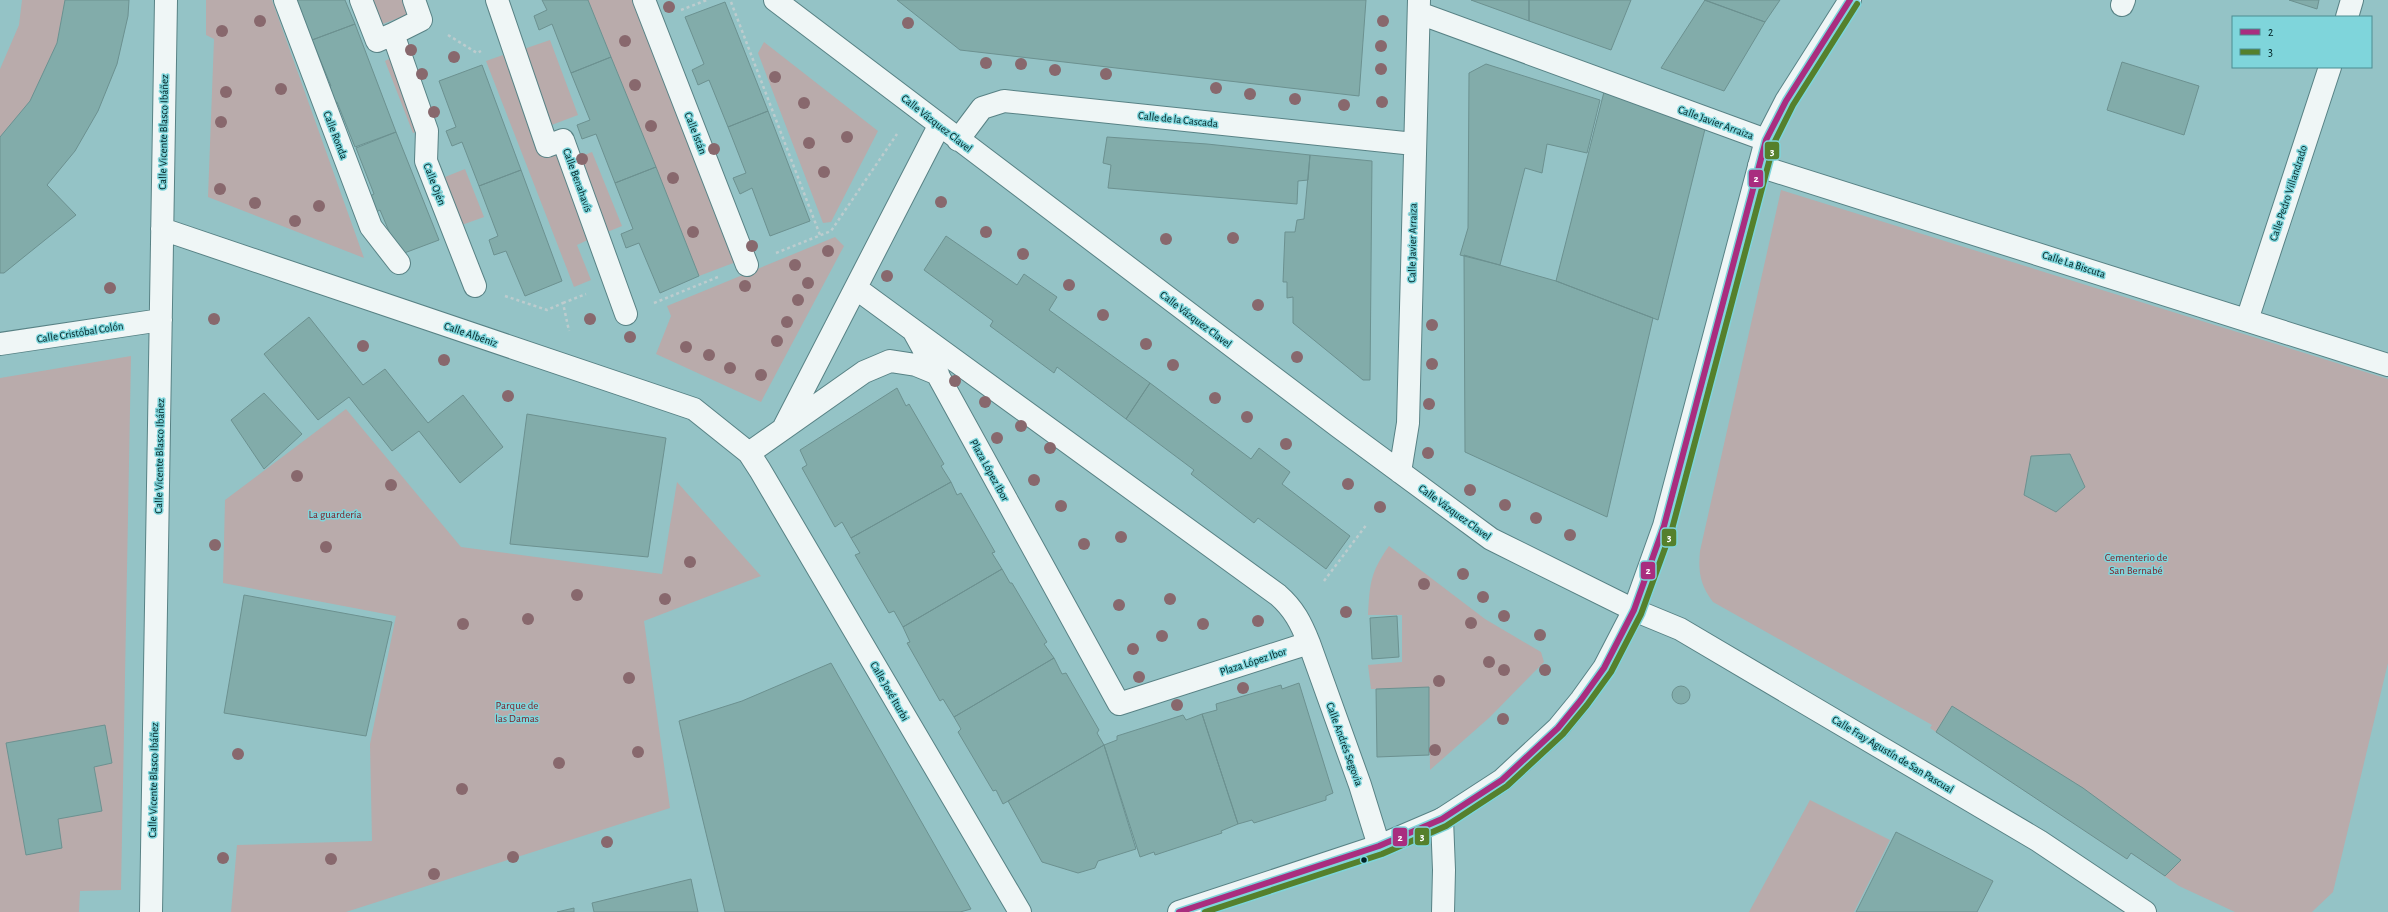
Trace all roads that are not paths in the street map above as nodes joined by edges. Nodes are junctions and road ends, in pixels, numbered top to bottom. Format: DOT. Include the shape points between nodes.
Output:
graph roads {
  1 [pos="166,0"];
  2 [pos="285,0"];
  3 [pos="361,0"];
  4 [pos="414,0"];
  5 [pos="497,0"];
  6 [pos="644,0"];
  7 [pos="775,0"];
  8 [pos="1850,0"];
  9 [pos="2352,0"];
  10 [pos="1419,7"];
  11 [pos="2347,16"];
  12 [pos="394,34"];
  13 [pos="2330,68"];
  14 [pos="940,126"];
  15 [pos="958,140"];
  16 [pos="1766,140"];
  17 [pos="1414,144"];
  18 [pos="1759,166"];
  19 [pos="162,229"];
  20 [pos="399,264"];
  21 [pos="747,266"];
  22 [pos="475,286"];
  23 [pos="857,289"];
  24 [pos="626,314"];
  25 [pos="161,320"];
  26 [pos="2247,320"];
  27 [pos="913,330"];
  28 [pos="0,344"];
  29 [pos="2388,365"];
  30 [pos="938,374"];
  31 [pos="784,427"];
  32 [pos="754,462"];
  33 [pos="1400,472"];
  34 [pos="1634,610"];
  35 [pos="1309,643"];
  36 [pos="1442,819"];
  37 [pos="1379,846"];
  38 [pos="151,912"];
  39 [pos="1020,912"];
  40 [pos="1179,912"];
  41 [pos="1443,912"];
  42 [pos="2145,912"];
  1 -- 19 [label="street, Calle Vicente Blasco Ibáñez"];
  2 -- 20 [label="street, Calle Ronda" via="371,227"];
  3 -- 12 [label="street" via="377,41"];
  4 -- 12 [label="street" via="421,20"];
  5 -- 24 [label="street, Calle Benahavís" via="547,146 563,140"];
  6 -- 21 [label="street, Calle Istán"];
  7 -- 14 [label="street, Calle Vázquez Clavel" via="907,98"];
  8 -- 16 [label="street" via="1786,101"];
  9 -- 11 [label="street"];
  10 -- 16 [label="street, Calle Javier Arraiza"];
  10 -- 17 [label="street, Calle Javier Arraiza"];
  12 -- 22 [label="street, Calle Ojén" via="427,131 426,161"];
  13 -- 26 [label="street, Calle Pedro Villandrado"];
  14 -- 15 [label="street, Calle Vázquez Clavel"];
  14 -- 23 [label="street"];
  15 -- 17 [label="street, Calle de la Cascada" via="982,108 1004,101"];
  15 -- 33 [label="street, Calle Vázquez Clavel"];
  16 -- 18 [label="street"];
  17 -- 33 [label="street, Calle Javier Arraiza" via="1408,423"];
  18 -- 26 [label="street, Calle La Biscuta"];
  18 -- 34 [label="street" via="1664,526"];
  19 -- 25 [label="street, Calle Vicente Blasco Ibáñez"];
  19 -- 32 [label="street, Calle Albéniz" via="694,408"];
  23 -- 27 [label="street, Plaza López Ibor"];
  23 -- 31 [label="street"];
  25 -- 28 [label="street, Calle Cristóbal Colón"];
  25 -- 38 [label="street, Calle Vicente Blasco Ibáñez"];
  26 -- 29 [label="street, Calle La Biscuta"];
  27 -- 30 [label="street, Plaza López Ibor"];
  27 -- 35 [label="street, Plaza López Ibor" via="1278,595 1291,607"];
  30 -- 31 [label="street" via="916,365 890,361 864,372"];
  30 -- 35 [label="street, Plaza López Ibor" via="1119,704"];
  31 -- 32 [label="street"];
  32 -- 39 [label="street, Calle José Iturbi"];
  33 -- 34 [label="street, Calle Vázquez Clavel" via="1491,539"];
  34 -- 36 [label="street" via="1604,668 1558,728 1502,780"];
  34 -- 42 [label="street, Calle Fray Agustín de San Pascual" via="1680,629 1868,738 2039,841"];
  35 -- 37 [label="street, Calle Andrés Segovia"];
  36 -- 37 [label="street"];
  36 -- 41 [label="street"];
  37 -- 40 [label="street"];
}
